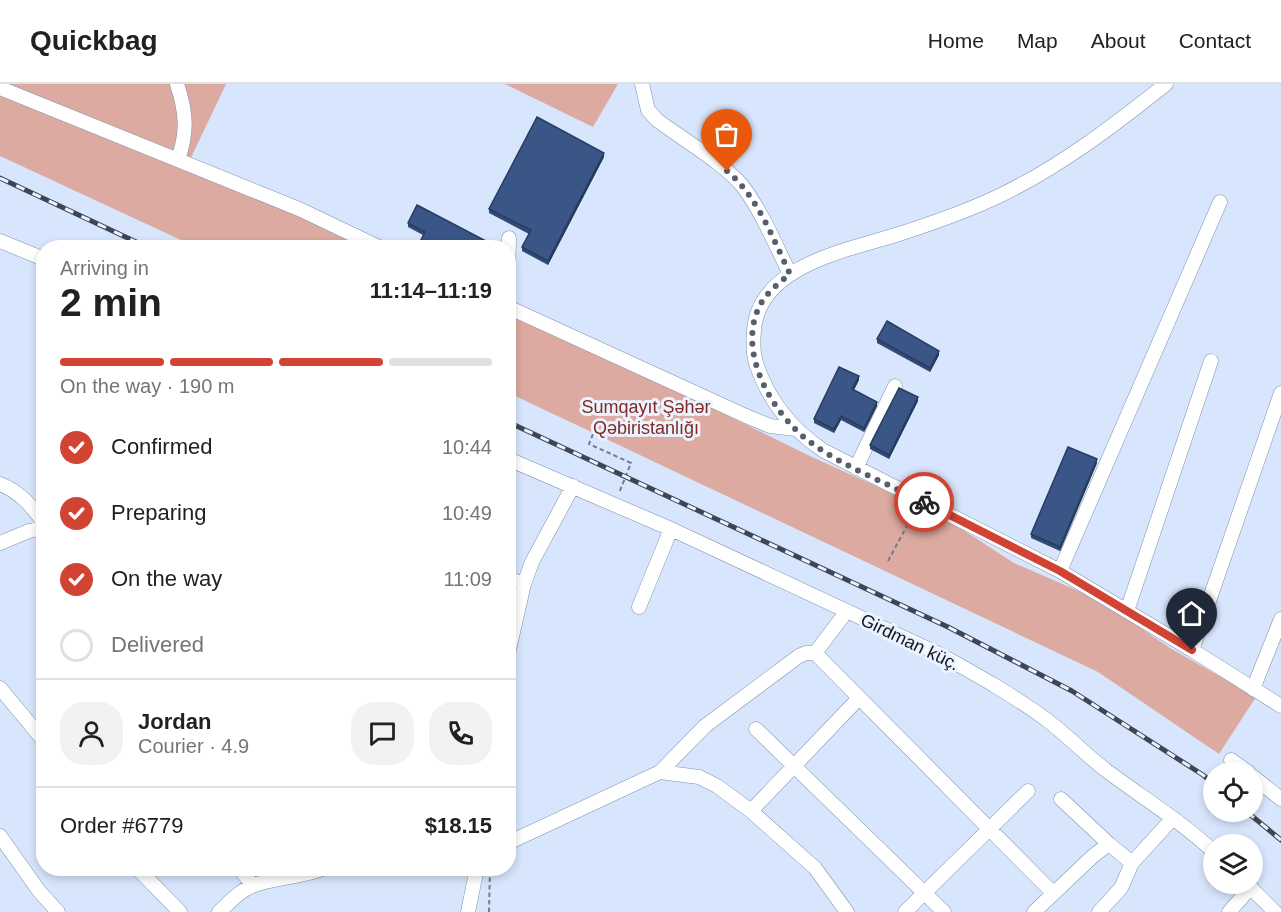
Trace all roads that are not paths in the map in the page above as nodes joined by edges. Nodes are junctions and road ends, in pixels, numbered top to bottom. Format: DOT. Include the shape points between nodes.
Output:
graph roads {
  1 [pos="177,84"];
  2 [pos="642,84"];
  3 [pos="1166,84"];
  4 [pos="0,88"];
  5 [pos="178,159"];
  6 [pos="1220,202"];
  7 [pos="364,240"];
  8 [pos="0,241"];
  9 [pos="36,256"];
  10 [pos="790,274"];
  11 [pos="516,311"];
  12 [pos="1211,361"];
  13 [pos="895,386"];
  14 [pos="1281,393"];
  15 [pos="796,429"];
  16 [pos="516,462"];
  17 [pos="856,468"];
  18 [pos="0,484"];
  19 [pos="573,486"];
  20 [pos="36,511"];
  21 [pos="671,529"];
  22 [pos="36,530"];
  23 [pos="0,543"];
  24 [pos="1060,571"];
  25 [pos="516,581"];
  26 [pos="524,584"];
  27 [pos="639,607"];
  28 [pos="847,611"];
  29 [pos="1127,611"];
  30 [pos="516,619"];
  31 [pos="1281,619"];
  32 [pos="1192,650"];
  33 [pos="815,653"];
  34 [pos="0,688"];
  35 [pos="1253,689"];
  36 [pos="859,698"];
  37 [pos="1281,706"];
  38 [pos="756,729"];
  39 [pos="36,731"];
  40 [pos="1232,760"];
  41 [pos="1235,762"];
  42 [pos="794,766"];
  43 [pos="660,771"];
  44 [pos="1263,784"];
  45 [pos="1028,791"];
  46 [pos="1281,798"];
  47 [pos="1061,799"];
  48 [pos="751,811"];
  49 [pos="1173,818"];
  50 [pos="990,829"];
  51 [pos="0,836"];
  52 [pos="516,839"];
  53 [pos="1203,843"];
  54 [pos="1109,844"];
  55 [pos="1132,863"];
  56 [pos="145,876"];
  57 [pos="246,876"];
  58 [pos="290,876"];
  59 [pos="475,876"];
  60 [pos="253,885"];
  61 [pos="925,893"];
  62 [pos="1053,893"];
  63 [pos="1242,894"];
  64 [pos="1258,894"];
  65 [pos="58,912"];
  66 [pos="180,912"];
  67 [pos="219,912"];
  68 [pos="468,912"];
  69 [pos="847,912"];
  70 [pos="905,912"];
  71 [pos="944,912"];
  72 [pos="1035,912"];
  73 [pos="1099,912"];
  74 [pos="1229,912"];
  75 [pos="1275,912"];
  1 -- 5 [label="street" via="186,123"];
  2 -- 10 [label="street" via="648,110 657,120 744,188"];
  3 -- 10 [label="street" via="1064,161 999,196 830,255"];
  4 -- 5 [label="street"];
  5 -- 7 [label="street"];
  6 -- 24 [label="street"];
  8 -- 9 [label="street"];
  10 -- 15 [label="street" via="763,301 754,321 753,340 762,379"];
  11 -- 15 [label="street" via="746,416 770,426"];
  12 -- 29 [label="street"];
  13 -- 17 [label="street"];
  14 -- 32 [label="street"];
  15 -- 17 [label="street" via="824,451"];
  16 -- 19 [label="street, Girdman küç."];
  17 -- 24 [label="street"];
  18 -- 20 [label="street" via="23,497"];
  19 -- 21 [label="street, Girdman küç."];
  19 -- 26 [label="street"];
  21 -- 27 [label="street"];
  21 -- 28 [label="street, Girdman küç."];
  22 -- 23 [label="street"];
  24 -- 29 [label="street"];
  25 -- 26 [label="street"];
  26 -- 30 [label="street"];
  28 -- 33 [label="street"];
  28 -- 49 [label="street, Girdman küç." via="940,655 1020,701"];
  29 -- 32 [label="street"];
  31 -- 35 [label="street"];
  32 -- 35 [label="street"];
  33 -- 36 [label="street"];
  33 -- 43 [label="street" via="799,656 705,726"];
  34 -- 39 [label="street"];
  35 -- 37 [label="street"];
  36 -- 42 [label="street"];
  36 -- 50 [label="street"];
  38 -- 42 [label="street"];
  40 -- 41 [label="street"];
  42 -- 48 [label="street"];
  42 -- 61 [label="street"];
  43 -- 48 [label="street" via="699,777"];
  43 -- 52 [label="street"];
  44 -- 46 [label="street"];
  45 -- 50 [label="street"];
  47 -- 54 [label="street"];
  48 -- 69 [label="street" via="815,868"];
  49 -- 53 [label="street, Girdman küç."];
  49 -- 55 [label="street"];
  50 -- 61 [label="street"];
  50 -- 62 [label="street"];
  51 -- 65 [label="street"];
  54 -- 55 [label="street"];
  54 -- 62 [label="street"];
  55 -- 73 [label="street" via="1121,888"];
  56 -- 66 [label="street"];
  57 -- 60 [label="street"];
  58 -- 60 [label="street"];
  59 -- 68 [label="street"];
  60 -- 67 [label="street"];
  61 -- 70 [label="street"];
  61 -- 71 [label="street"];
  62 -- 72 [label="street"];
  63 -- 74 [label="street"];
  64 -- 75 [label="street"];
}
